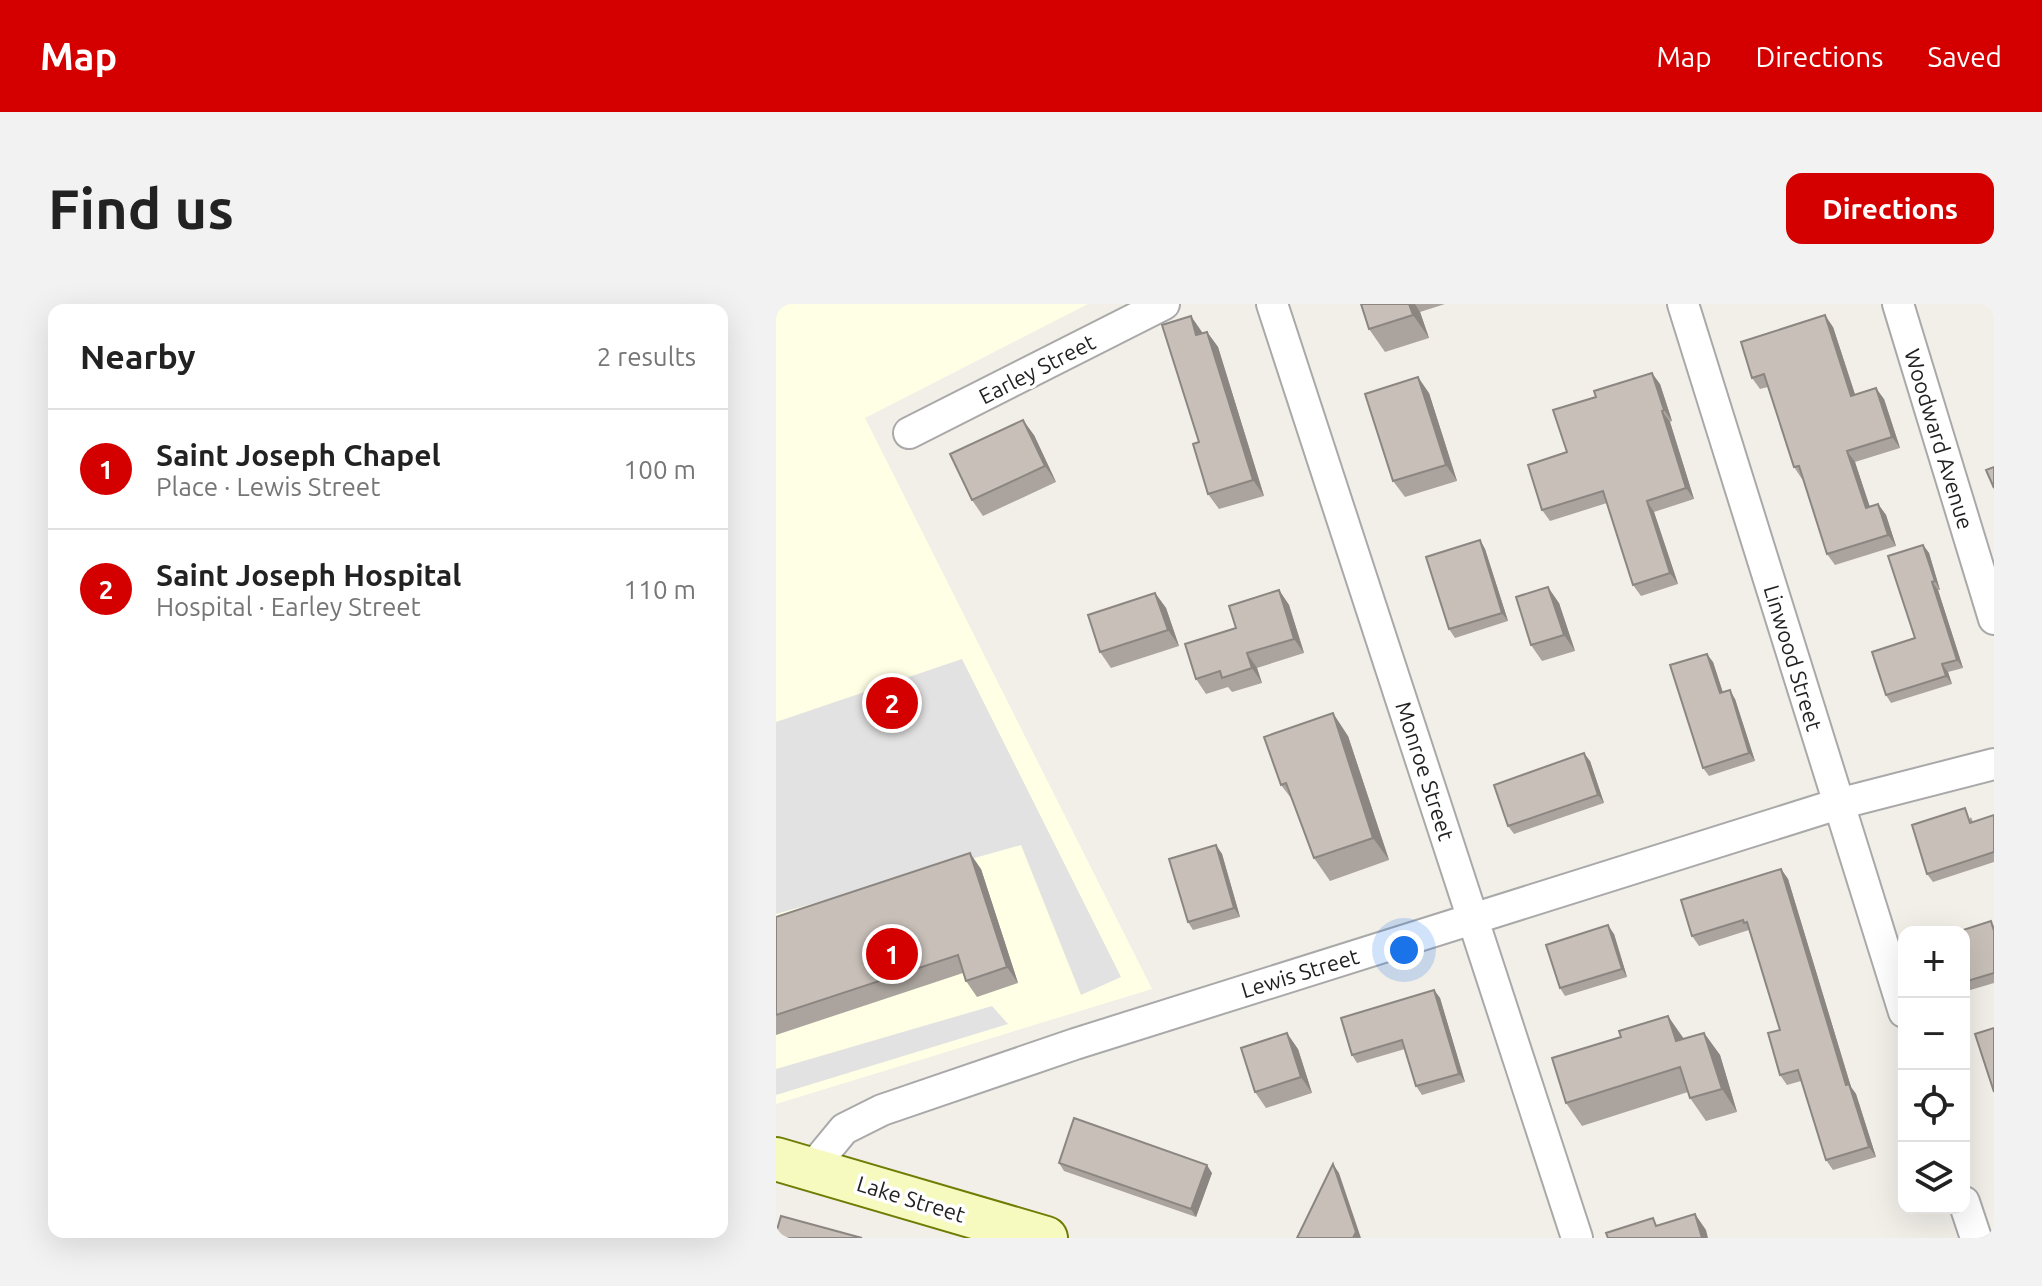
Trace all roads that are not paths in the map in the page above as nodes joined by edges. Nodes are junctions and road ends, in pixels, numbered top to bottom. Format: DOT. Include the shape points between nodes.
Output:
graph roads {
  1 [pos="1164,304"];
  2 [pos="1272,304"];
  3 [pos="1683,304"];
  4 [pos="1898,304"];
  5 [pos="909,433"];
  6 [pos="1994,619"];
  7 [pos="1994,764"];
  8 [pos="1838,804"];
  9 [pos="1473,919"];
  10 [pos="1900,998"];
  11 [pos="794,1164"];
  12 [pos="1968,1214"];
  13 [pos="994,1231"];
  14 [pos="1046,1238"];
  15 [pos="1577,1238"];
  16 [pos="1976,1238"];
  1 -- 5 [label="street, Earley Street"];
  2 -- 9 [label="street, Monroe Street"];
  3 -- 8 [label="street, Linwood Street"];
  4 -- 6 [label="street, Woodward Avenue"];
  7 -- 8 [label="street, Lewis Street"];
  8 -- 9 [label="street, Lewis Street"];
  8 -- 10 [label="street, Linwood Street"];
  9 -- 11 [label="street, Lewis Street" via="882,1110"];
  9 -- 15 [label="street, Monroe Street"];
  11 -- 13 [label="street, Lake Street"];
  12 -- 16 [label="street"];
  13 -- 14 [label="street, Lake Street"];
}
